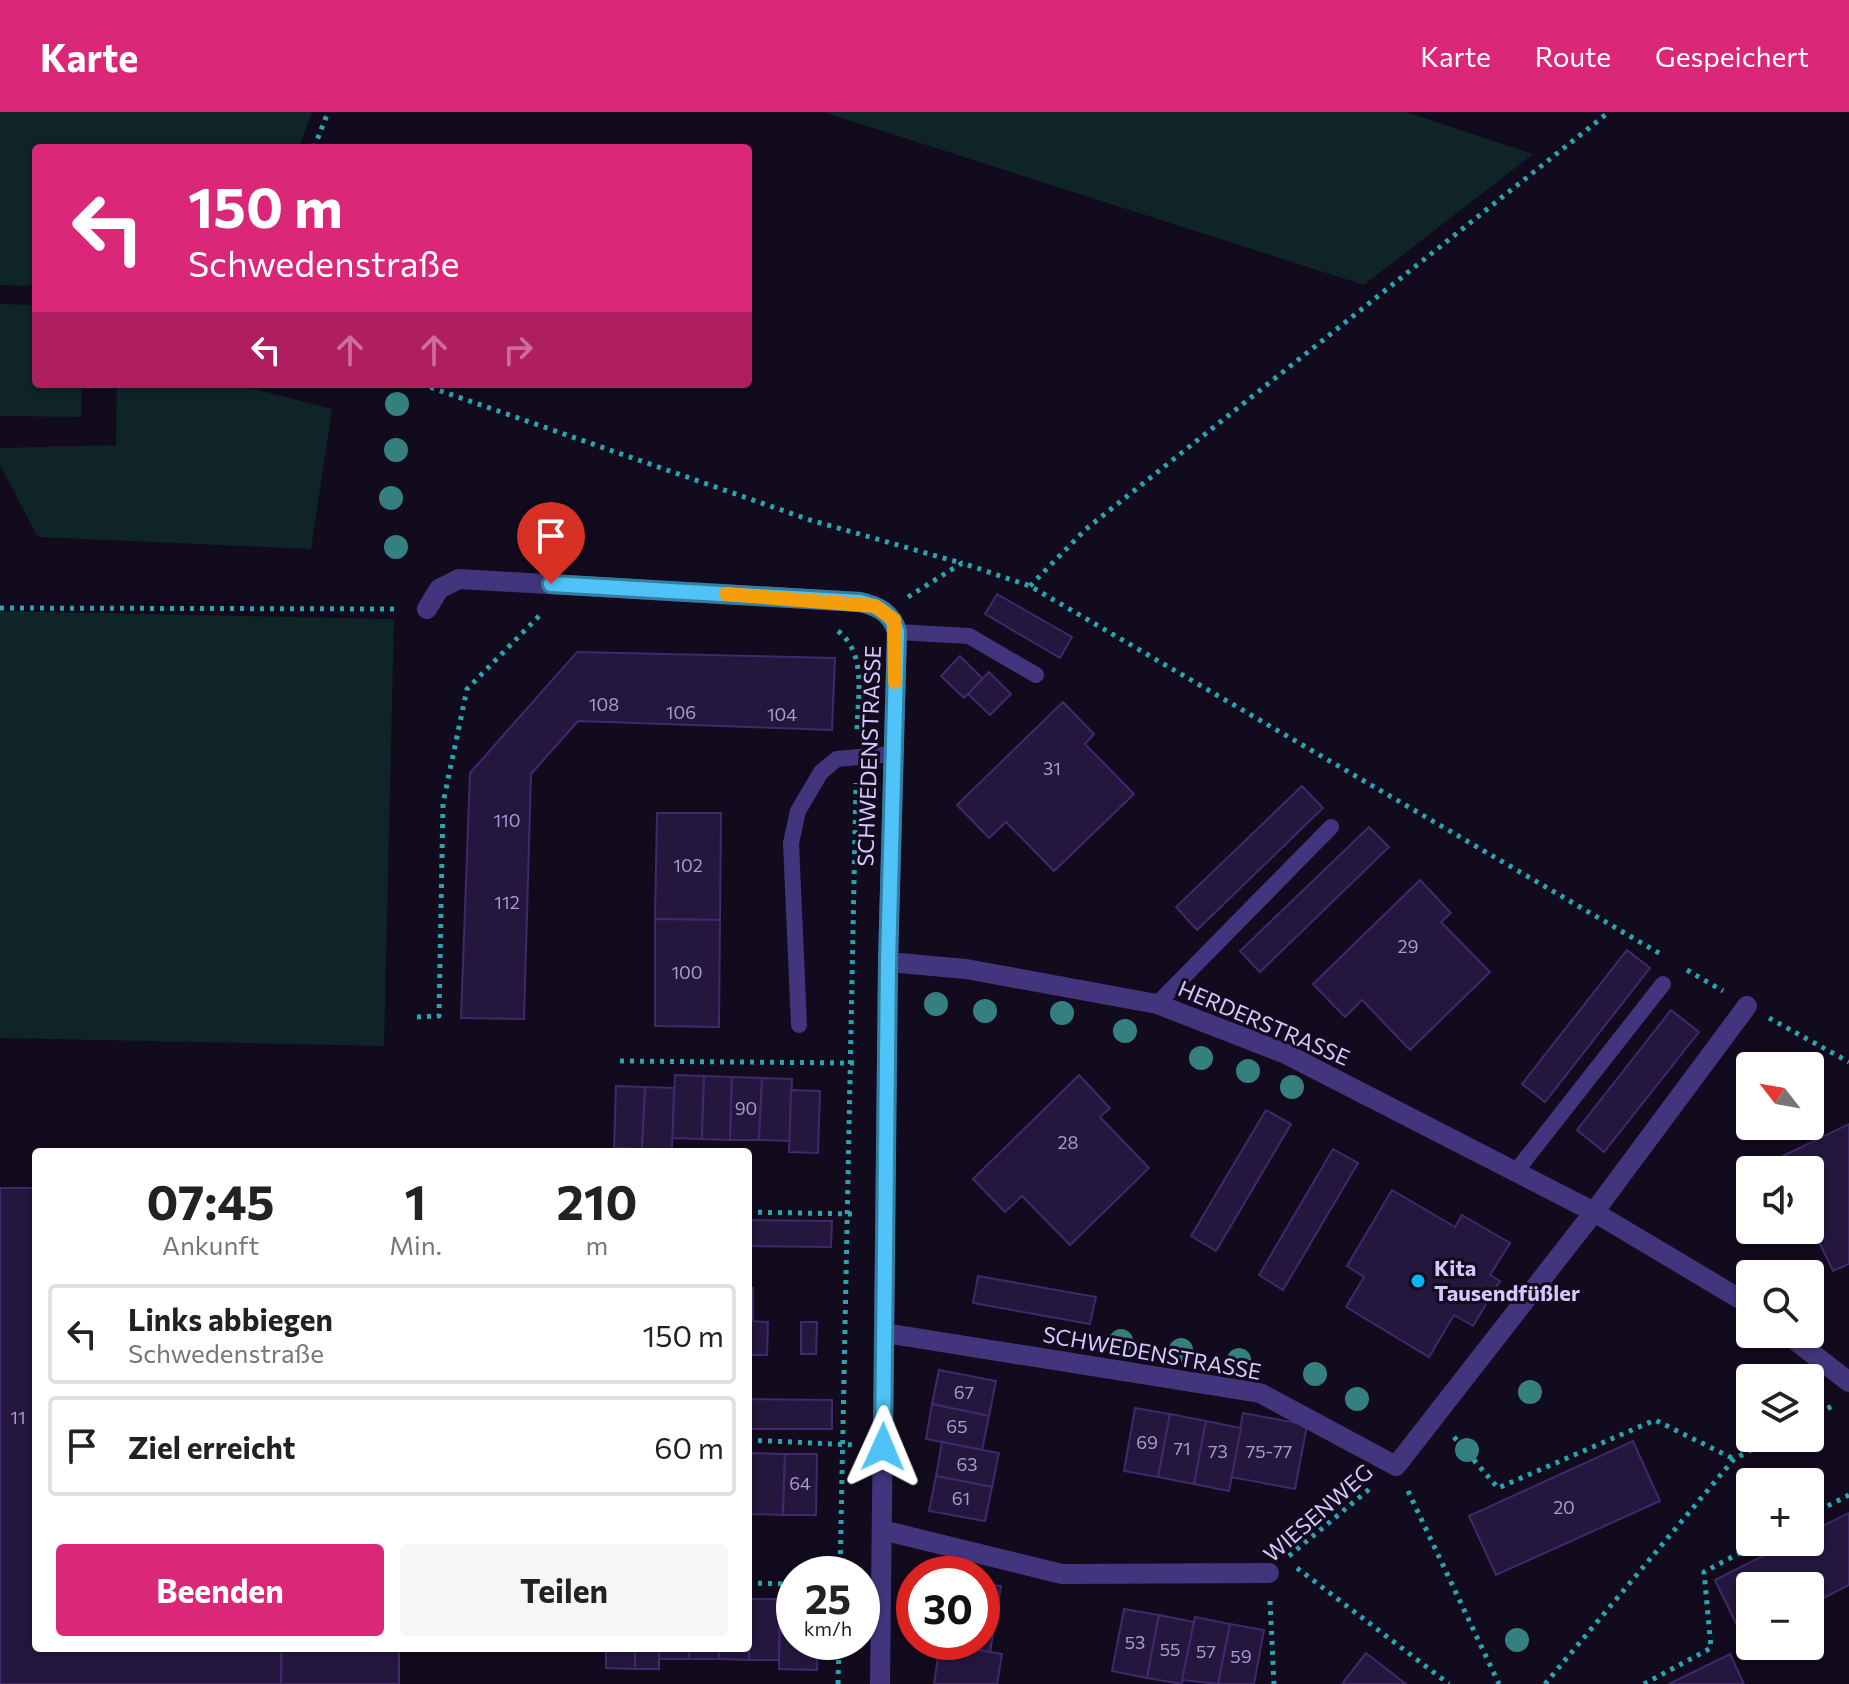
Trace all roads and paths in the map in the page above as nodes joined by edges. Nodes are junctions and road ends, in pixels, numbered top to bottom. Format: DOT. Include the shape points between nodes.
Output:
graph roads {
  1 [pos="328,112"];
  2 [pos="1609,112"];
  3 [pos="316,144"];
  4 [pos="432,388"];
  5 [pos="962,563"];
  6 [pos="1030,586"];
  7 [pos="0,608"];
  8 [pos="427,609"];
  9 [pos="558,612"];
  10 [pos="884,612"];
  11 [pos="833,627"];
  12 [pos="897,632"];
  13 [pos="1036,675"];
  14 [pos="893,754"];
  15 [pos="856,756"];
  16 [pos="1331,827"];
  17 [pos="1670,960"];
  18 [pos="888,962"];
  19 [pos="1683,967"];
  20 [pos="1663,984"];
  21 [pos="1157,1004"];
  22 [pos="1747,1006"];
  23 [pos="417,1017"];
  24 [pos="799,1025"];
  25 [pos="620,1061"];
  26 [pos="1849,1062"];
  27 [pos="853,1063"];
  28 [pos="887,1064"];
  29 [pos="1517,1170"];
  30 [pos="752,1212"];
  31 [pos="1594,1212"];
  32 [pos="849,1214"];
  33 [pos="885,1216"];
  34 [pos="1736,1297"];
  35 [pos="885,1333"];
  36 [pos="1805,1348"];
  37 [pos="1849,1382"];
  38 [pos="1836,1404"];
  39 [pos="1824,1410"];
  40 [pos="1436,1416"];
  41 [pos="752,1440"];
  42 [pos="843,1444"];
  43 [pos="883,1447"];
  44 [pos="1747,1452"];
  45 [pos="1734,1459"];
  46 [pos="1396,1466"];
  47 [pos="1849,1495"];
  48 [pos="1824,1508"];
  49 [pos="882,1530"];
  50 [pos="1736,1555"];
  51 [pos="840,1556"];
  52 [pos="1269,1573"];
  53 [pos="752,1583"];
  54 [pos="776,1584"];
  55 [pos="839,1660"];
  56 [pos="838,1684"];
  57 [pos="880,1684"];
  58 [pos="1274,1684"];
  59 [pos="1449,1684"];
  60 [pos="1499,1684"];
  61 [pos="1545,1684"];
  62 [pos="1644,1684"];
  1 -- 3 [label="path"];
  2 -- 6 [label="path" via="1086,529"];
  4 -- 5 [label="path" via="810,520"];
  5 -- 6 [label="path"];
  5 -- 10 [label="path"];
  6 -- 17 [label="path"];
  7 -- 8 [label="path"];
  8 -- 10 [label="street" via="439,589 459,579 860,602"];
  9 -- 23 [label="path" via="542,612 467,689 443,803 439,1016"];
  10 -- 12 [label="street, SCHWEDENSTRASSE" via="894,620"];
  11 -- 15 [label="path" via="850,641 858,659"];
  12 -- 13 [label="lane" via="969,636"];
  12 -- 14 [label="street, SCHWEDENSTRASSE"];
  14 -- 15 [label="lane"];
  14 -- 18 [label="street, SCHWEDENSTRASSE"];
  15 -- 24 [label="lane" via="837,759 821,772 798,811 791,843"];
  15 -- 27 [label="path"];
  16 -- 21 [label="lane"];
  18 -- 21 [label="street, HERDERSTRASSE" via="966,969"];
  18 -- 28 [label="street, SCHWEDENSTRASSE"];
  19 -- 22 [label="path"];
  20 -- 29 [label="lane"];
  21 -- 29 [label="street, HERDERSTRASSE" via="1286,1054"];
  22 -- 26 [label="path"];
  22 -- 31 [label="street"];
  25 -- 27 [label="path"];
  27 -- 28 [label="path"];
  27 -- 32 [label="path"];
  28 -- 33 [label="street, SCHWEDENSTRASSE"];
  29 -- 31 [label="street, HERDERSTRASSE"];
  30 -- 32 [label="path"];
  31 -- 34 [label="street, HERDERSTRASSE"];
  31 -- 40 [label="street"];
  32 -- 33 [label="path"];
  32 -- 42 [label="path"];
  33 -- 35 [label="street, SCHWEDENSTRASSE"];
  35 -- 43 [label="street, SCHWEDENSTRASSE"];
  35 -- 46 [label="street, SCHWEDENSTRASSE" via="1260,1393"];
  36 -- 37 [label="street"];
  38 -- 39 [label="path"];
  40 -- 45 [label="path" via="1498,1488 1655,1420"];
  40 -- 46 [label="street"];
  41 -- 42 [label="path"];
  42 -- 43 [label="path"];
  42 -- 51 [label="path"];
  43 -- 49 [label="street, SCHWEDENSTRASSE"];
  44 -- 45 [label="path"];
  45 -- 61 [label="path"];
  46 -- 59 [label="path, WIESENWEG" via="1285,1559"];
  46 -- 60 [label="path"];
  47 -- 48 [label="path"];
  49 -- 52 [label="street" via="1062,1574"];
  49 -- 57 [label="street, SCHWEDENSTRASSE"];
  50 -- 62 [label="path" via="1704,1572 1711,1648"];
  52 -- 58 [label="path, WIESENWEG"];
  53 -- 54 [label="path"];
  55 -- 56 [label="path"];
}
